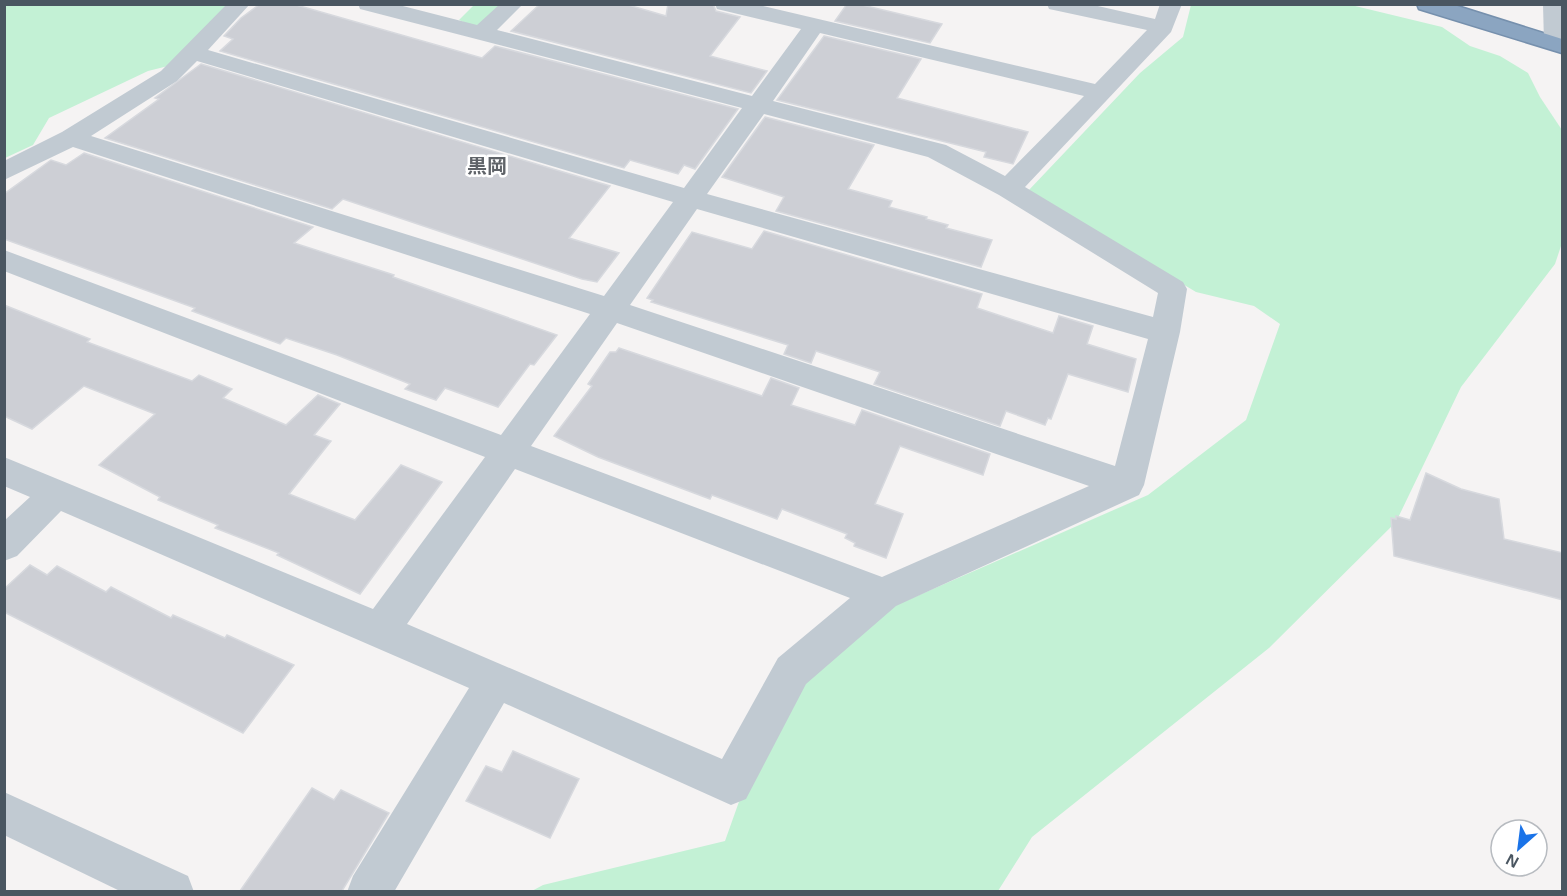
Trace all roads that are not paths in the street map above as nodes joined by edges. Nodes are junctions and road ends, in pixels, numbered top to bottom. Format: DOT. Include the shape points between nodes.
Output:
graph roads {
  1 [pos="240,4"];
  2 [pos="368,4"];
  3 [pos="461,4"];
  4 [pos="513,4"];
  5 [pos="724,4"];
  6 [pos="1057,4"];
  7 [pos="1427,4"];
  8 [pos="1554,4"];
  9 [pos="1167,16"];
  10 [pos="444,23"];
  11 [pos="815,25"];
  12 [pos="481,33"];
  13 [pos="1559,44"];
  14 [pos="195,53"];
  15 [pos="1099,92"];
  16 [pos="758,104"];
  17 [pos="71,138"];
  18 [pos="4,172"];
  19 [pos="1008,189"];
  20 [pos="689,198"];
  21 [pos="4,261"];
  22 [pos="612,310"];
  23 [pos="1165,332"];
  24 [pos="507,452"];
  25 [pos="4,471"];
  26 [pos="1127,485"];
  27 [pos="56,494"];
  28 [pos="4,545"];
  29 [pos="883,594"];
  30 [pos="380,630"];
  31 [pos="496,680"];
  32 [pos="4,813"];
  33 [pos="172,891"];
  34 [pos="369,891"];
  1 -- 14 [label="street"];
  2 -- 10 [label="street"];
  3 -- 10 [label="street"];
  4 -- 12 [label="street"];
  5 -- 11 [label="street"];
  6 -- 9 [label="street"];
  7 -- 13 [label="highway"];
  8 -- 13 [label="street"];
  9 -- 15 [label="street"];
  10 -- 12 [label="street"];
  11 -- 15 [label="street"];
  11 -- 16 [label="street"];
  12 -- 16 [label="street"];
  14 -- 17 [label="street" via="169,76"];
  14 -- 20 [label="street"];
  15 -- 19 [label="street"];
  16 -- 19 [label="street" via="937,151"];
  16 -- 20 [label="street"];
  17 -- 18 [label="street"];
  17 -- 22 [label="street"];
  19 -- 23 [label="street" via="1173,289"];
  20 -- 22 [label="street"];
  20 -- 23 [label="street"];
  21 -- 24 [label="street"];
  22 -- 24 [label="street"];
  22 -- 26 [label="street"];
  23 -- 26 [label="street"];
  24 -- 29 [label="street"];
  24 -- 30 [label="street"];
  25 -- 27 [label="street"];
  26 -- 29 [label="street"];
  27 -- 28 [label="street"];
  27 -- 30 [label="street"];
  29 -- 31 [label="street" via="792,671 731,784"];
  30 -- 31 [label="street"];
  31 -- 34 [label="street"];
  32 -- 33 [label="street"];
}
